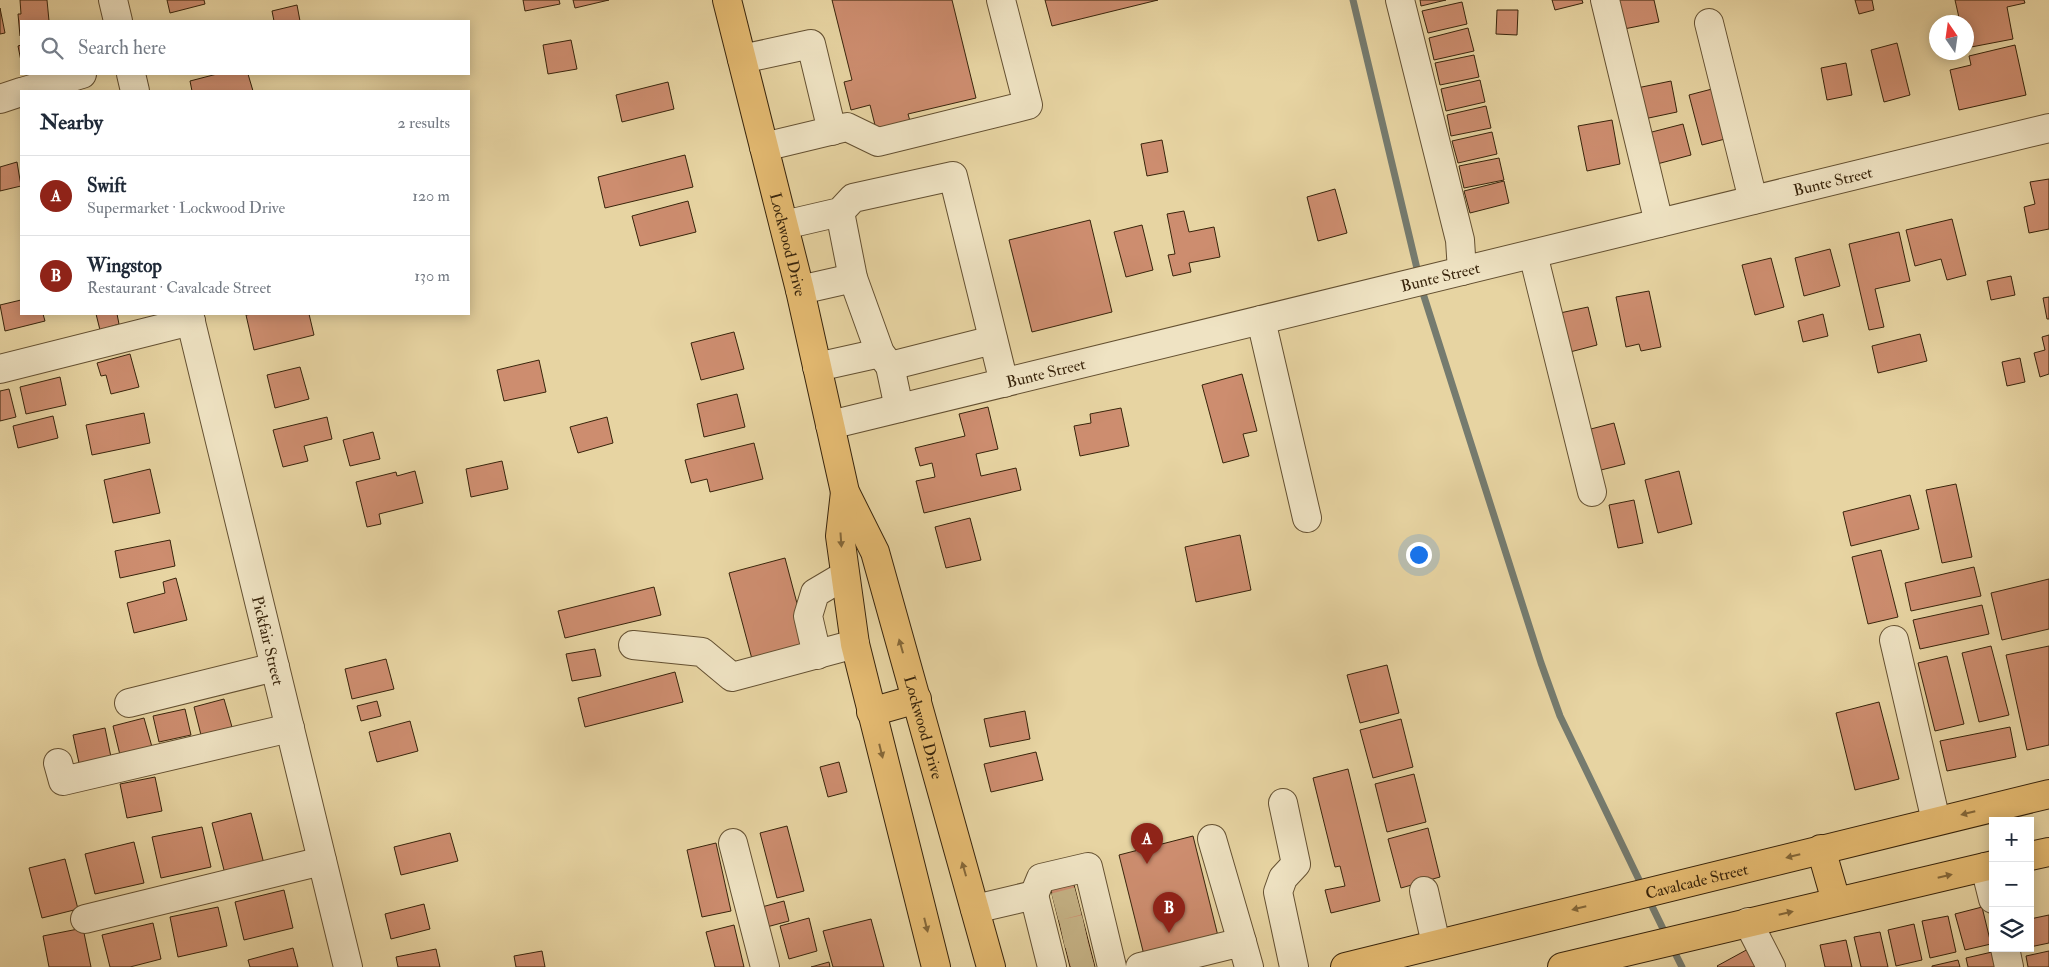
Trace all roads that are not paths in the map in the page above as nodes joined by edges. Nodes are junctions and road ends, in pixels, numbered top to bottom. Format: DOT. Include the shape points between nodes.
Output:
graph roads {
  1 [pos="113,0"];
  2 [pos="727,0"];
  3 [pos="1001,0"];
  4 [pos="1400,0"];
  5 [pos="1605,0"];
  6 [pos="118,20"];
  7 [pos="1709,23"];
  8 [pos="742,59"];
  9 [pos="79,75"];
  10 [pos="131,75"];
  11 [pos="28,90"];
  12 [pos="135,90"];
  13 [pos="20,92"];
  14 [pos="0,99"];
  15 [pos="2049,128"];
  16 [pos="832,131"];
  17 [pos="764,147"];
  18 [pos="1753,200"];
  19 [pos="840,212"];
  20 [pos="1660,223"];
  21 [pos="784,225"];
  22 [pos="1534,254"];
  23 [pos="1451,274"];
  24 [pos="853,278"];
  25 [pos="800,290"];
  26 [pos="190,317"];
  27 [pos="1261,320"];
  28 [pos="993,340"];
  29 [pos="885,359"];
  30 [pos="817,368"];
  31 [pos="0,369"];
  32 [pos="1004,383"];
  33 [pos="899,408"];
  34 [pos="830,425"];
  35 [pos="845,492"];
  36 [pos="1592,492"];
  37 [pos="1307,518"];
  38 [pos="845,578"];
  39 [pos="1894,640"];
  40 [pos="855,644"];
  41 [pos="633,645"];
  42 [pos="817,655"];
  43 [pos="275,667"];
  44 [pos="917,699"];
  45 [pos="129,703"];
  46 [pos="871,712"];
  47 [pos="290,728"];
  48 [pos="58,763"];
  49 [pos="2049,794"];
  50 [pos="1283,804"];
  51 [pos="1936,821"];
  52 [pos="1212,839"];
  53 [pos="733,843"];
  54 [pos="1821,849"];
  55 [pos="2049,852"];
  56 [pos="2034,855"];
  57 [pos="322,861"];
  58 [pos="1989,866"];
  59 [pos="1424,891"];
  60 [pos="1836,901"];
  61 [pos="1060,903"];
  62 [pos="975,909"];
  63 [pos="85,919"];
  64 [pos="1748,922"];
  65 [pos="1078,949"];
  66 [pos="2005,952"];
  67 [pos="1428,953"];
  68 [pos="1245,955"];
  69 [pos="348,967"];
  70 [pos="765,967"];
  71 [pos="936,967"];
  72 [pos="991,967"];
  73 [pos="1140,967"];
  74 [pos="1294,967"];
  75 [pos="1345,967"];
  76 [pos="1562,967"];
  77 [pos="1771,967"];
  78 [pos="2009,967"];
  1 -- 6 [label="street"];
  2 -- 8 [label="main road, Lockwood Drive"];
  3 -- 16 [label="street" via="1028,105 878,142 847,127"];
  4 -- 23 [label="street" via="1460,240"];
  5 -- 20 [label="street"];
  7 -- 18 [label="street"];
  8 -- 16 [label="street" via="811,44"];
  8 -- 17 [label="main road, Lockwood Drive"];
  9 -- 11 [label="street"];
  10 -- 12 [label="street"];
  13 -- 14 [label="street"];
  15 -- 18 [label="street, Bunte Street"];
  16 -- 17 [label="street"];
  17 -- 21 [label="main road, Lockwood Drive"];
  18 -- 20 [label="street, Bunte Street"];
  19 -- 21 [label="street"];
  19 -- 24 [label="street"];
  19 -- 28 [label="street" via="852,198 953,176"];
  20 -- 22 [label="street, Bunte Street"];
  21 -- 25 [label="main road, Lockwood Drive"];
  22 -- 23 [label="street, Bunte Street"];
  22 -- 36 [label="street"];
  23 -- 27 [label="street, Bunte Street"];
  24 -- 25 [label="street"];
  24 -- 29 [label="street"];
  25 -- 30 [label="main road, Lockwood Drive"];
  26 -- 31 [label="street"];
  26 -- 43 [label="street, Pickfair Street"];
  27 -- 32 [label="street, Bunte Street"];
  27 -- 37 [label="street"];
  28 -- 29 [label="street"];
  28 -- 32 [label="street"];
  29 -- 30 [label="street"];
  29 -- 33 [label="street"];
  30 -- 34 [label="main road, Lockwood Drive"];
  32 -- 33 [label="street, Bunte Street"];
  33 -- 34 [label="street, Bunte Street"];
  34 -- 35 [label="main road, Lockwood Drive"];
  35 -- 38 [label="main road, Lockwood Drive, one-way" via="840,536"];
  44 -- 35 [label="main road, Lockwood Drive, one-way" via="875,552"];
  38 -- 40 [label="main road, Lockwood Drive"];
  38 -- 42 [label="street" via="815,593 808,616"];
  39 -- 51 [label="street"];
  40 -- 42 [label="street"];
  40 -- 46 [label="main road, Lockwood Drive"];
  41 -- 42 [label="street" via="702,652 732,677"];
  43 -- 45 [label="street"];
  43 -- 47 [label="street, Pickfair Street"];
  44 -- 46 [label="main road"];
  62 -- 44 [label="main road, Lockwood Drive, one-way"];
  46 -- 71 [label="main road, Lockwood Drive, one-way"];
  47 -- 48 [label="street" via="63,781"];
  47 -- 57 [label="street, Pickfair Street"];
  49 -- 51 [label="main road, Cavalcade Street, one-way"];
  50 -- 74 [label="street" via="1296,864 1283,878 1278,892"];
  51 -- 54 [label="main road, Cavalcade Street"];
  52 -- 68 [label="street"];
  53 -- 70 [label="street"];
  54 -- 60 [label="main road"];
  54 -- 67 [label="main road, Cavalcade Street, one-way" via="1668,886"];
  55 -- 56 [label="main road"];
  57 -- 63 [label="street"];
  57 -- 69 [label="street, Pickfair Street"];
  60 -- 58 [label="main road, one-way"];
  59 -- 67 [label="street"];
  64 -- 60 [label="main road, one-way"];
  61 -- 62 [label="street"];
  61 -- 65 [label="street"];
  61 -- 65 [label="street"];
  62 -- 72 [label="main road, Lockwood Drive"];
  64 -- 76 [label="main road"];
  64 -- 77 [label="street"];
  66 -- 78 [label="street"];
  67 -- 75 [label="main road, Cavalcade Street"];
  68 -- 73 [label="street"];
}
